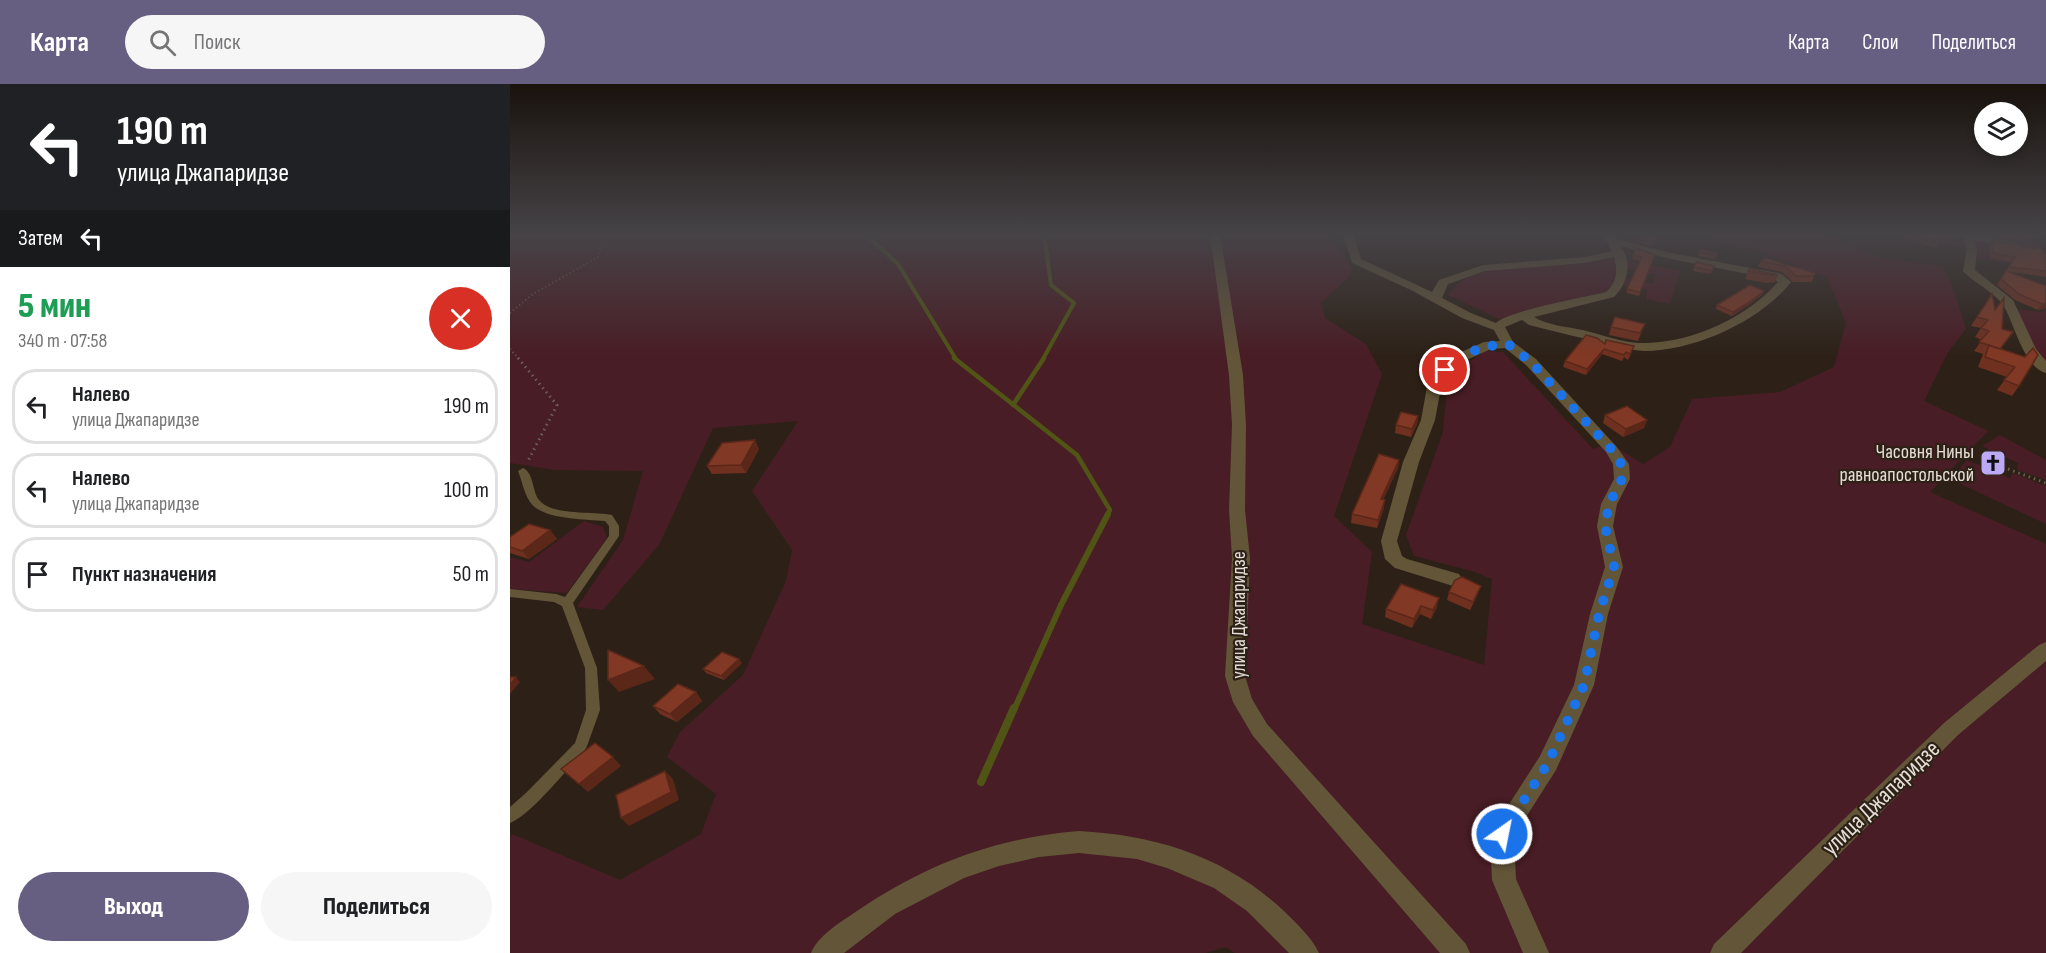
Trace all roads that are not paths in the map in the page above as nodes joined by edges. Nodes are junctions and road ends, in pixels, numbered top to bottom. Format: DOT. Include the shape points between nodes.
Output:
graph roads {
  1 [pos="1221,275"];
  2 [pos="1379,275"];
  3 [pos="1464,275"];
  4 [pos="1623,275"];
  5 [pos="1770,275"];
  6 [pos="1972,275"];
  7 [pos="1435,299"];
  8 [pos="1523,316"];
  9 [pos="1499,327"];
  10 [pos="1508,344"];
  11 [pos="2046,369"];
  12 [pos="524,471"];
  13 [pos="1453,579"];
  14 [pos="510,593"];
  15 [pos="567,603"];
  16 [pos="2046,650"];
  17 [pos="510,816"];
  18 [pos="824,953"];
  19 [pos="1306,953"];
  20 [pos="1457,953"];
  21 [pos="1536,953"];
  22 [pos="1723,953"];
  1 -- 20 [label="street, улица Джапаридзе" via="1239,425 1237,510 1241,558 1235,676 1243,702 1260,730"];
  2 -- 7 [label="street"];
  3 -- 7 [label="street" via="1443,282"];
  4 -- 8 [label="street" via="1617,290 1610,295"];
  5 -- 8 [label="street" via="1785,282 1776,295 1743,317 1667,345 1644,347 1533,322"];
  6 -- 11 [label="street" via="2009,303 2030,350"];
  7 -- 9 [label="street"];
  8 -- 9 [label="street"];
  9 -- 10 [label="street"];
  10 -- 13 [label="street" via="1489,345 1455,360 1435,381 1428,420 1411,462 1389,541 1394,559 1401,564"];
  10 -- 21 [label="street" via="1531,362 1611,449 1621,464 1622,479 1609,504 1605,526 1614,567 1584,685 1548,763 1502,834 1504,880"];
  12 -- 15 [label="lane" via="536,503 543,508 608,518 614,526 614,536"];
  14 -- 15 [label="lane" via="556,598"];
  15 -- 17 [label="lane" via="591,668 593,710 580,746"];
  16 -- 22 [label="street, улица Джапаридзе" via="1951,729"];
  18 -- 19 [label="street" via="904,893 984,857 1056,843 1118,844 1178,860 1235,886"];
}
